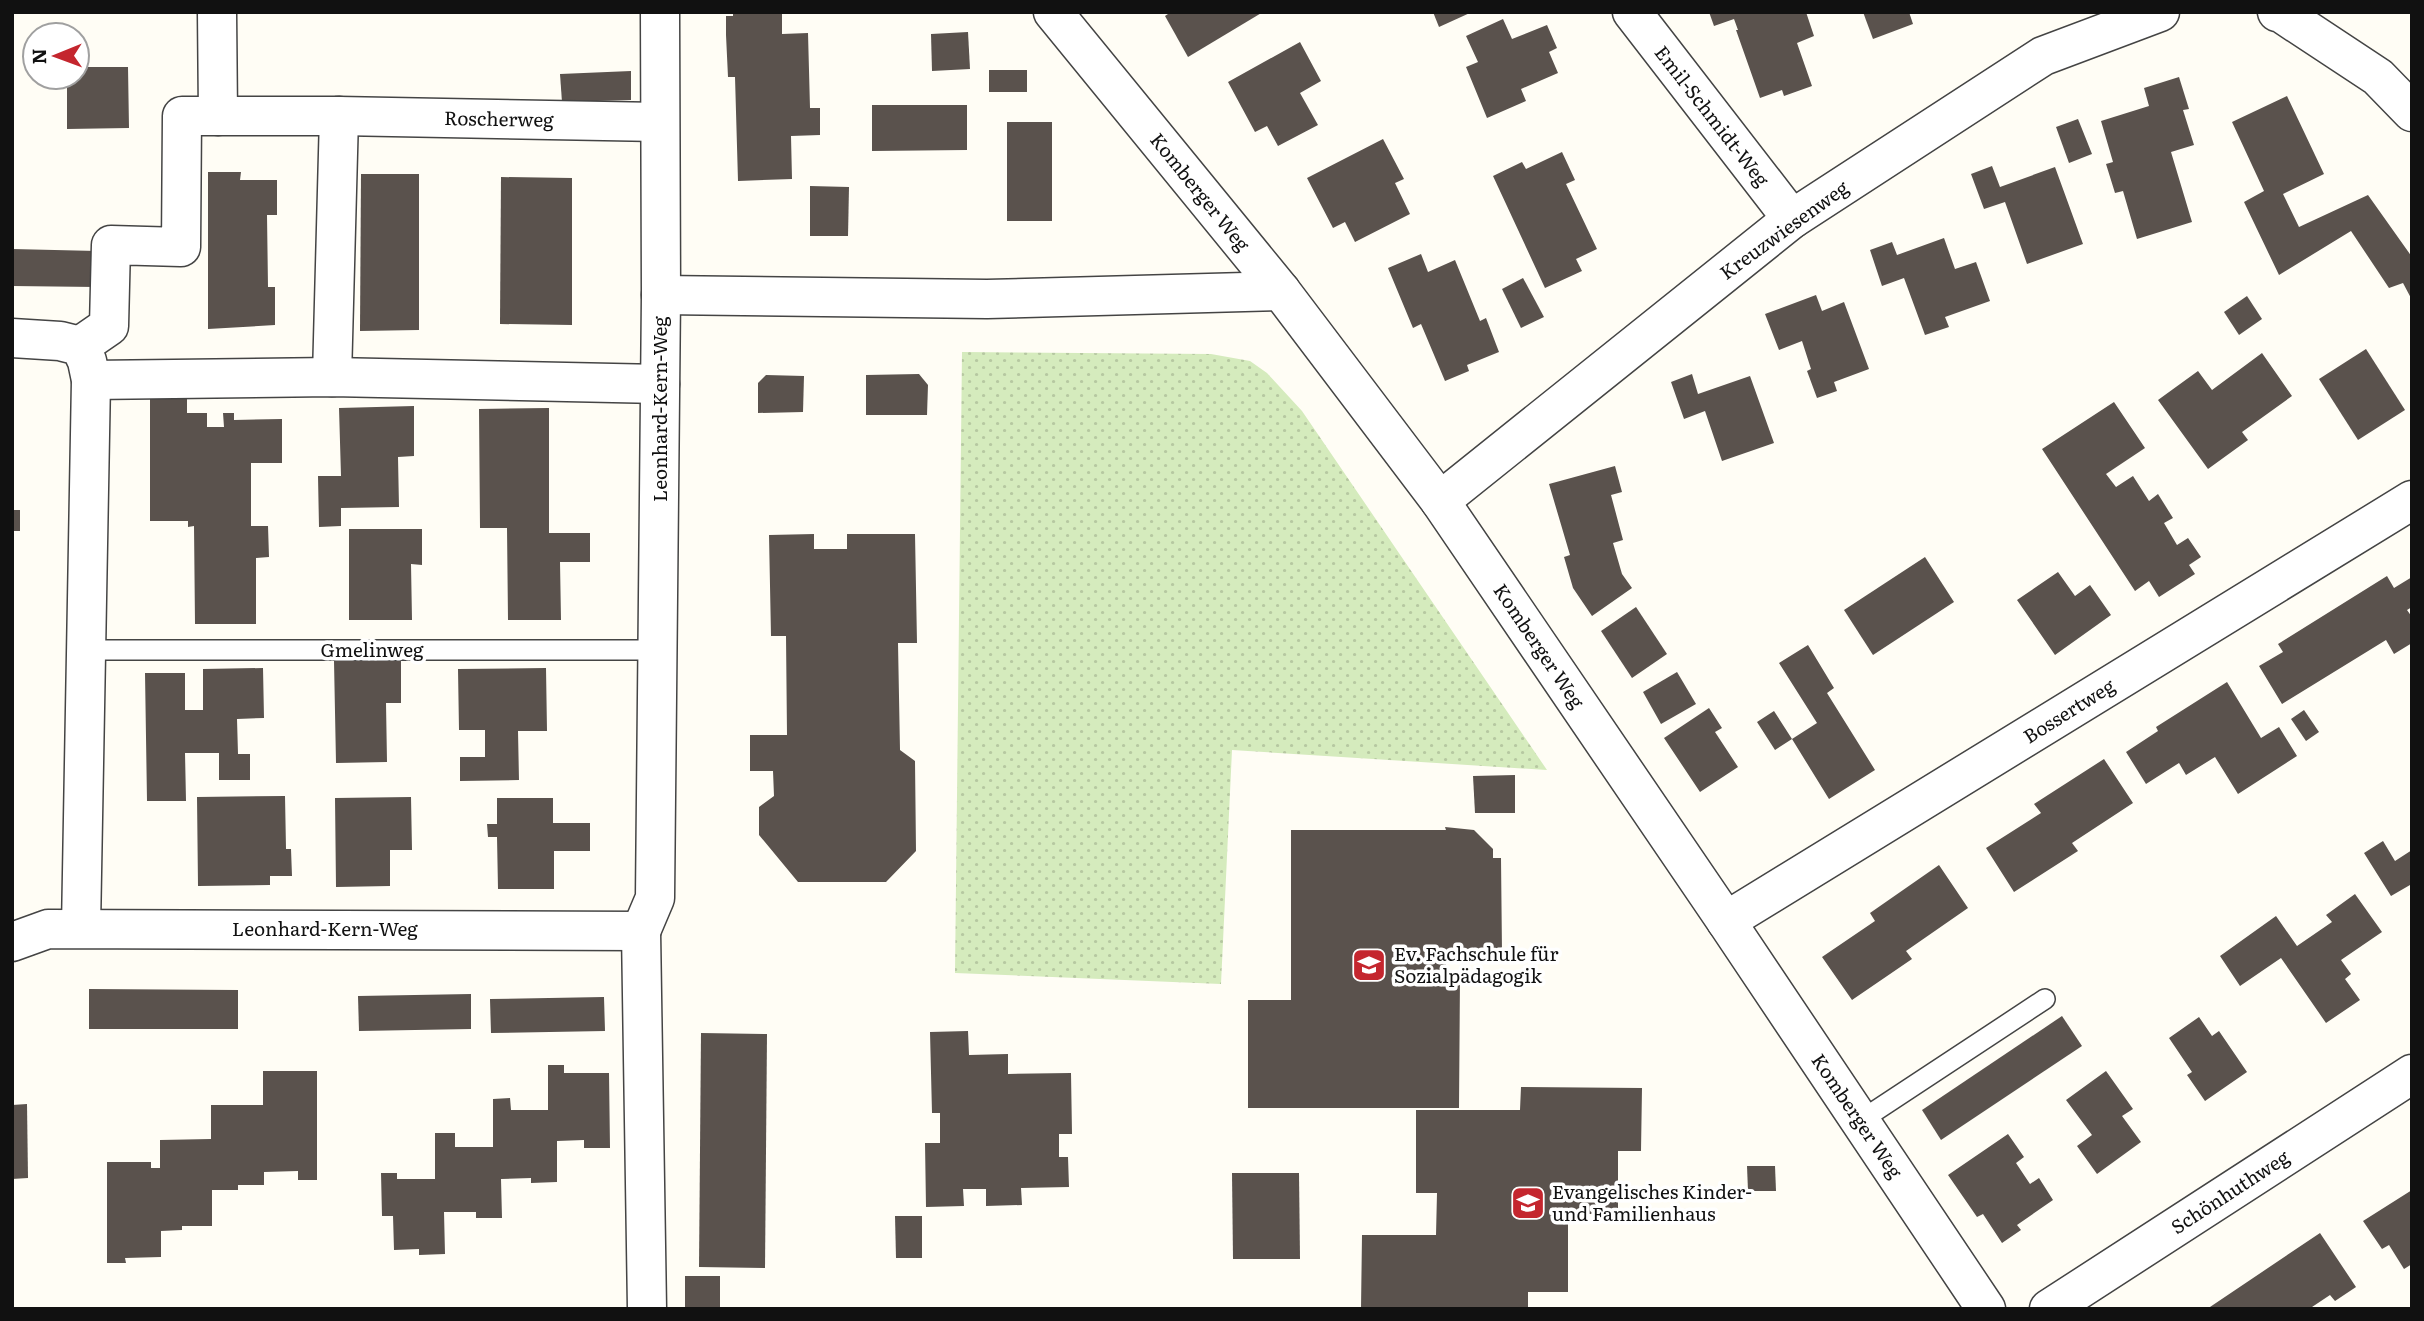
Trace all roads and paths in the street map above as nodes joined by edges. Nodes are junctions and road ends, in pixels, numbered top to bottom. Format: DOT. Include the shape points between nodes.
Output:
graph roads {
  1 [pos="217,12"];
  2 [pos="660,12"];
  3 [pos="1053,12"];
  4 [pos="1632,12"];
  5 [pos="2160,12"];
  6 [pos="2277,12"];
  7 [pos="2412,112"];
  8 [pos="200,116"];
  9 [pos="339,116"];
  10 [pos="659,122"];
  11 [pos="1792,219"];
  12 [pos="1281,291"];
  13 [pos="661,295"];
  14 [pos="12,338"];
  15 [pos="85,363"];
  16 [pos="332,377"];
  17 [pos="660,384"];
  18 [pos="1440,500"];
  19 [pos="2412,500"];
  20 [pos="85,650"];
  21 [pos="659,650"];
  22 [pos="1726,921"];
  23 [pos="81,928"];
  24 [pos="641,931"];
  25 [pos="12,942"];
  26 [pos="2045,999"];
  27 [pos="2412,1074"];
  28 [pos="1860,1121"];
  29 [pos="647,1309"];
  30 [pos="1986,1309"];
  31 [pos="2049,1309"];
  1 -- 8 [label="street"];
  2 -- 10 [label="street"];
  3 -- 12 [label="street, Komberger Weg"];
  4 -- 11 [label="street, Emil-Schmidt-Weg"];
  5 -- 11 [label="street, Kreuzwiesenweg" via="2043,56"];
  6 -- 7 [label="street" via="2378,77"];
  8 -- 9 [label="street, Roscherweg"];
  8 -- 15 [label="street" via="181,247 111,245 109,326"];
  9 -- 10 [label="street, Roscherweg"];
  9 -- 16 [label="street"];
  10 -- 13 [label="street"];
  11 -- 18 [label="street, Kreuzwiesenweg"];
  12 -- 13 [label="street, Leonhard-Kern-Weg" via="987,299"];
  12 -- 18 [label="street, Komberger Weg"];
  13 -- 17 [label="street, Leonhard-Kern-Weg"];
  14 -- 15 [label="street" via="60,341"];
  15 -- 16 [label="street"];
  15 -- 20 [label="street"];
  16 -- 17 [label="street"];
  17 -- 21 [label="street, Leonhard-Kern-Weg"];
  18 -- 22 [label="street, Komberger Weg"];
  19 -- 22 [label="street, Bossertweg"];
  20 -- 21 [label="lane, Gmelinweg"];
  20 -- 23 [label="street"];
  21 -- 24 [label="street, Leonhard-Kern-Weg" via="655,898"];
  22 -- 28 [label="street, Komberger Weg"];
  23 -- 24 [label="street, Leonhard-Kern-Weg"];
  23 -- 25 [label="street, Leonhard-Kern-Weg" via="48,929"];
  24 -- 29 [label="street, Leonhard-Kern-Weg"];
  26 -- 28 [label="lane"];
  27 -- 31 [label="street, Schönhuthweg"];
  28 -- 30 [label="street, Komberger Weg"];
}
